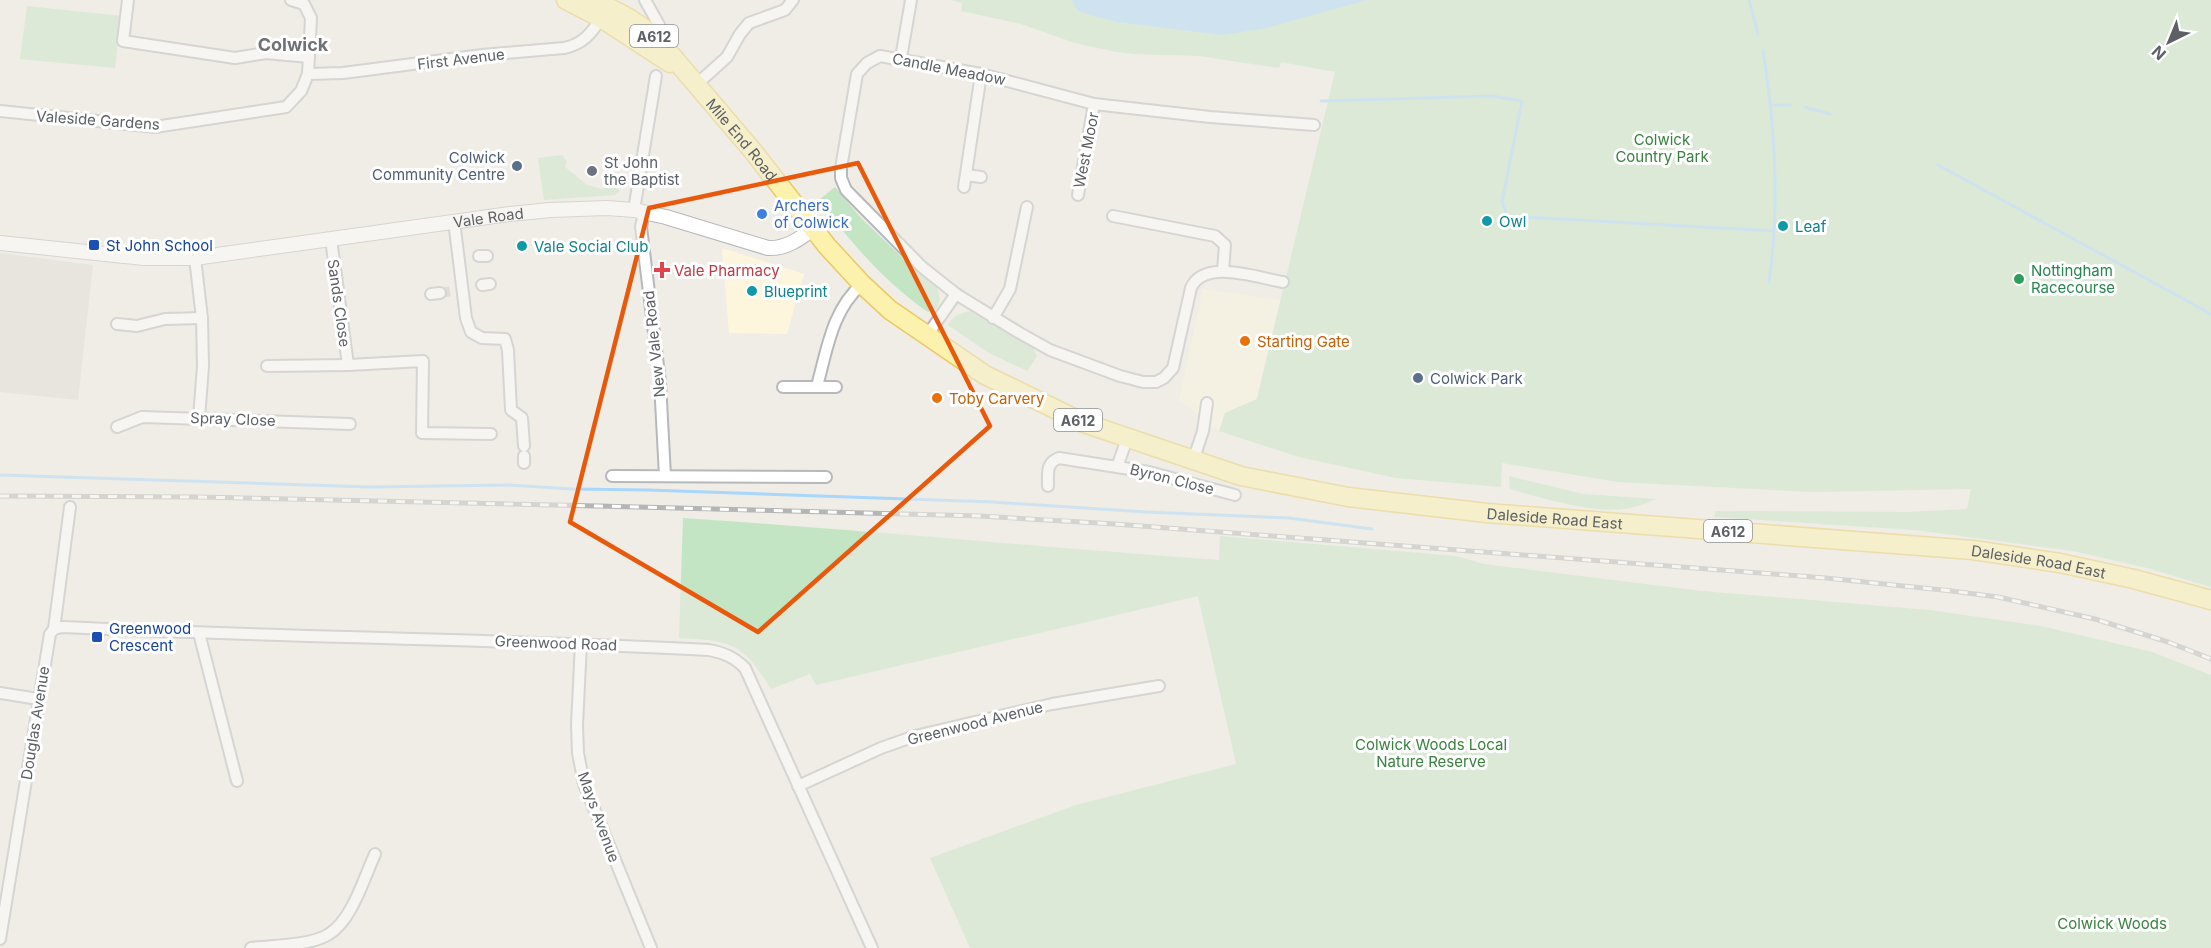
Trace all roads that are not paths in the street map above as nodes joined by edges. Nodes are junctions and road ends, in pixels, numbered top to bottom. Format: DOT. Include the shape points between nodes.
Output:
graph roads {
  1 [pos="128,0"];
  2 [pos="291,0"];
  3 [pos="566,0"];
  4 [pos="645,0"];
  5 [pos="793,0"];
  6 [pos="911,0"];
  7 [pos="603,6"];
  8 [pos="659,25"];
  9 [pos="309,57"];
  10 [pos="901,58"];
  11 [pos="308,74"];
  12 [pos="981,74"];
  13 [pos="656,76"];
  14 [pos="694,81"];
  15 [pos="1094,104"];
  16 [pos="0,111"];
  17 [pos="1314,125"];
  18 [pos="966,175"];
  19 [pos="981,177"];
  20 [pos="964,187"];
  21 [pos="1078,195"];
  22 [pos="1027,207"];
  23 [pos="639,211"];
  24 [pos="1113,216"];
  25 [pos="454,221"];
  26 [pos="813,229"];
  27 [pos="331,239"];
  28 [pos="0,243"];
  29 [pos="195,258"];
  30 [pos="1223,271"];
  31 [pos="1283,282"];
  32 [pos="862,284"];
  33 [pos="956,294"];
  34 [pos="202,318"];
  35 [pos="993,318"];
  36 [pos="117,324"];
  37 [pos="926,337"];
  38 [pos="348,365"];
  39 [pos="267,366"];
  40 [pos="783,387"];
  41 [pos="817,387"];
  42 [pos="836,387"];
  43 [pos="1207,403"];
  44 [pos="199,418"];
  45 [pos="350,423"];
  46 [pos="117,427"];
  47 [pos="491,434"];
  48 [pos="1126,439"];
  49 [pos="524,455"];
  50 [pos="1193,461"];
  51 [pos="1117,467"];
  52 [pos="612,476"];
  53 [pos="665,476"];
  54 [pos="826,477"];
  55 [pos="1048,486"];
  56 [pos="1229,496"];
  57 [pos="70,507"];
  58 [pos="2211,600"];
  59 [pos="54,629"];
  60 [pos="199,633"];
  61 [pos="581,644"];
  62 [pos="1159,686"];
  63 [pos="0,693"];
  64 [pos="38,699"];
  65 [pos="237,781"];
  66 [pos="798,786"];
  67 [pos="375,854"];
  68 [pos="0,939"];
  69 [pos="251,948"];
  70 [pos="651,948"];
  71 [pos="872,948"];
  1 -- 9 [label="street" via="123,41 235,58 266,53"];
  2 -- 9 [label="street, Valeside Gardens" via="304,4 309,12"];
  3 -- 7 [label="main road, A612"];
  4 -- 8 [label="street"];
  5 -- 14 [label="street" via="785,10 749,23 727,57"];
  6 -- 10 [label="street"];
  7 -- 11 [label="street, First Avenue" via="584,41 576,46"];
  7 -- 14 [label="main road, Mile End Road / A612" via="655,36"];
  9 -- 11 [label="street, Valeside Gardens"];
  10 -- 12 [label="street, Candle Meadow"];
  10 -- 33 [label="street, Candle Meadow" via="880,56 857,74 841,178 846,190 889,236"];
  11 -- 16 [label="street, Valeside Gardens" via="301,91 286,107 155,127"];
  12 -- 15 [label="street, Candle Meadow"];
  12 -- 18 [label="street"];
  13 -- 23 [label="street, New Vale Road"];
  14 -- 26 [label="main road, Mile End Road / A612"];
  15 -- 17 [label="street, Candle Meadow"];
  15 -- 21 [label="street, West Moor"];
  18 -- 19 [label="street"];
  18 -- 20 [label="street"];
  22 -- 35 [label="street" via="1010,289"];
  23 -- 25 [label="street, Vale Road" via="550,210"];
  23 -- 26 [label="street, Vale Road" via="768,248 779,248"];
  23 -- 53 [label="street, New Vale Road" via="660,382"];
  24 -- 30 [label="street" via="1215,236 1225,245"];
  25 -- 27 [label="street, Vale Road"];
  25 -- 49 [label="street" via="473,256 466,318 471,332 482,338 505,339 511,410 522,418"];
  26 -- 32 [label="main road, A612"];
  27 -- 29 [label="street, Vale Road"];
  27 -- 38 [label="street, Sands Close"];
  28 -- 29 [label="street, Vale Road" via="144,258"];
  29 -- 34 [label="street"];
  30 -- 31 [label="street"];
  30 -- 35 [label="street, Candle Meadow" via="1208,272 1193,284 1173,368 1156,381 1120,376 1050,350"];
  32 -- 37 [label="main road, A612"];
  32 -- 41 [label="street" via="839,310"];
  33 -- 35 [label="street, Candle Meadow"];
  33 -- 37 [label="street"];
  34 -- 36 [label="street" via="165,319 137,326"];
  34 -- 44 [label="street"];
  37 -- 48 [label="main road, Daleside Road East / A612" via="1012,390"];
  38 -- 39 [label="street"];
  38 -- 47 [label="street, Sands Close" via="423,361 422,433"];
  40 -- 41 [label="street"];
  41 -- 42 [label="street"];
  43 -- 50 [label="street"];
  44 -- 45 [label="street, Spray Close"];
  44 -- 46 [label="street, Spray Close" via="142,417"];
  48 -- 50 [label="main road, Daleside Road East / A612"];
  48 -- 51 [label="street, Byron Close"];
  50 -- 58 [label="main road, Daleside Road East / A612" via="1241,476 1401,504 1973,550 2060,563"];
  51 -- 55 [label="street, Byron Close" via="1059,458 1048,465"];
  51 -- 56 [label="street, Byron Close" via="1174,477"];
  52 -- 53 [label="street"];
  53 -- 54 [label="street"];
  57 -- 59 [label="street, Douglas Avenue"];
  59 -- 60 [label="street, Greenwood Road"];
  59 -- 64 [label="street, Douglas Avenue"];
  60 -- 61 [label="street, Greenwood Road"];
  60 -- 65 [label="street"];
  61 -- 66 [label="street, Greenwood Road" via="709,650 735,658 745,668"];
  61 -- 70 [label="street, Mays Avenue" via="577,725 584,784"];
  62 -- 66 [label="street, Greenwood Avenue" via="1052,704 915,736"];
  63 -- 64 [label="street"];
  64 -- 68 [label="street, Douglas Avenue"];
  66 -- 71 [label="street, Greenwood Road"];
  67 -- 69 [label="street" via="348,914 329,934 308,941"];
}
